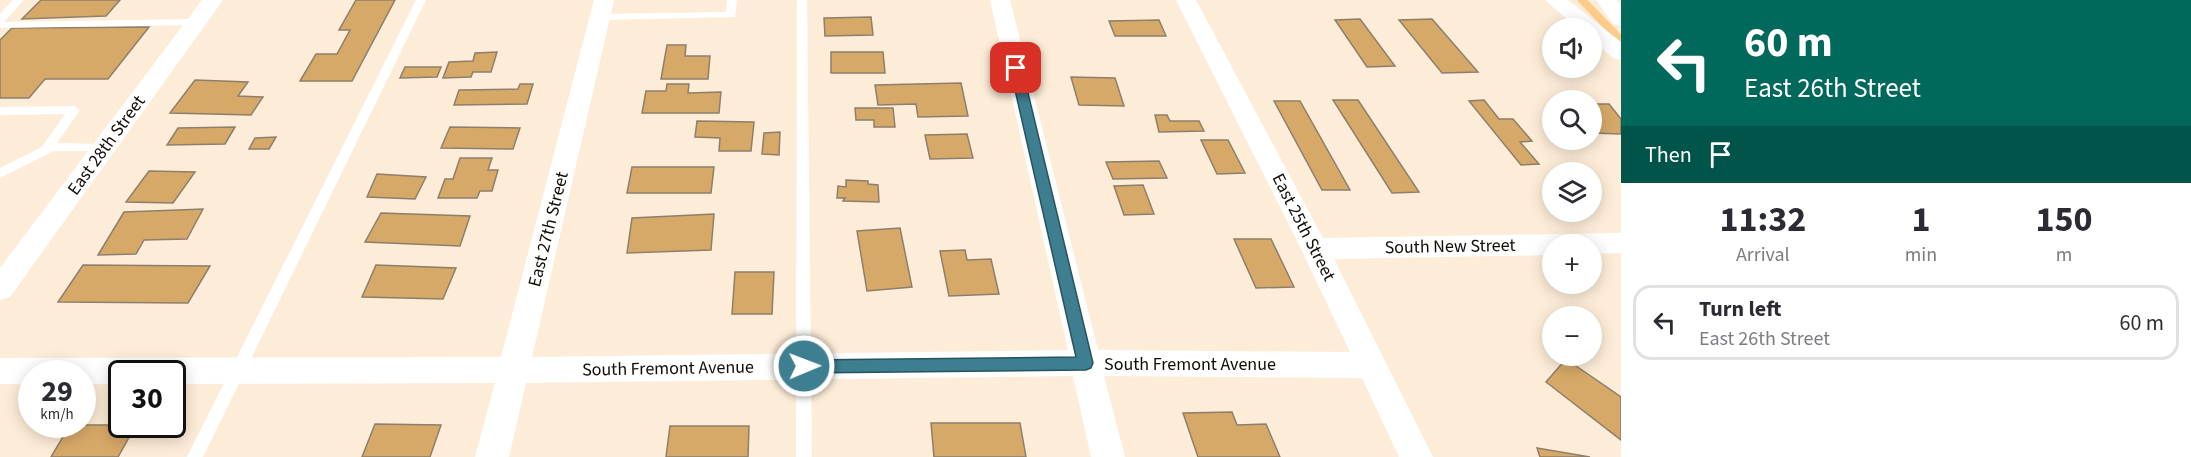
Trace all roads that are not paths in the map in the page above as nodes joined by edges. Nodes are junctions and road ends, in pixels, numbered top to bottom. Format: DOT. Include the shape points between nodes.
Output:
graph roads {
  1 [pos="19,0"];
  2 [pos="213,0"];
  3 [pos="421,0"];
  4 [pos="732,0"];
  5 [pos="802,0"];
  6 [pos="1000,0"];
  7 [pos="1186,0"];
  8 [pos="1555,0"];
  9 [pos="1606,0"];
  10 [pos="602,9"];
  11 [pos="1577,18"];
  12 [pos="1621,19"];
  13 [pos="0,20"];
  14 [pos="196,22"];
  15 [pos="0,25"];
  16 [pos="1602,38"];
  17 [pos="1621,53"];
  18 [pos="0,111"];
  19 [pos="52,147"];
  20 [pos="104,148"];
  21 [pos="0,173"];
  22 [pos="1621,243"];
  23 [pos="1316,249"];
  24 [pos="0,289"];
  25 [pos="1086,363"];
  26 [pos="1372,365"];
  27 [pos="804,366"];
  28 [pos="237,370"];
  29 [pos="514,370"];
  30 [pos="0,371"];
  31 [pos="195,457"];
  32 [pos="492,457"];
  33 [pos="804,457"];
  34 [pos="1108,457"];
  35 [pos="1416,457"];
  1 -- 13 [label="lane"];
  2 -- 14 [label="street, East 28th Street"];
  3 -- 28 [label="lane"];
  4 -- 10 [label="lane" via="731,15"];
  5 -- 27 [label="lane"];
  6 -- 25 [label="street"];
  7 -- 23 [label="street, East 25th Street"];
  8 -- 11 [label="street"];
  9 -- 12 [label="street"];
  10 -- 29 [label="street, East 27th Street"];
  14 -- 15 [label="lane"];
  14 -- 20 [label="street, East 28th Street"];
  16 -- 17 [label="street"];
  18 -- 19 [label="lane" via="74,110 48,147"];
  19 -- 20 [label="lane"];
  19 -- 21 [label="lane"];
  20 -- 24 [label="street, East 28th Street"];
  22 -- 23 [label="street, South New Street"];
  23 -- 26 [label="street, East 25th Street"];
  25 -- 26 [label="street, South Fremont Avenue"];
  25 -- 27 [label="street, South Fremont Avenue"];
  25 -- 34 [label="street"];
  26 -- 35 [label="street, East 25th Street"];
  27 -- 29 [label="street, South Fremont Avenue"];
  27 -- 33 [label="lane"];
  28 -- 29 [label="street, South Fremont Avenue"];
  28 -- 30 [label="street, South Fremont Avenue"];
  28 -- 31 [label="lane"];
  29 -- 32 [label="street, East 27th Street"];
}
